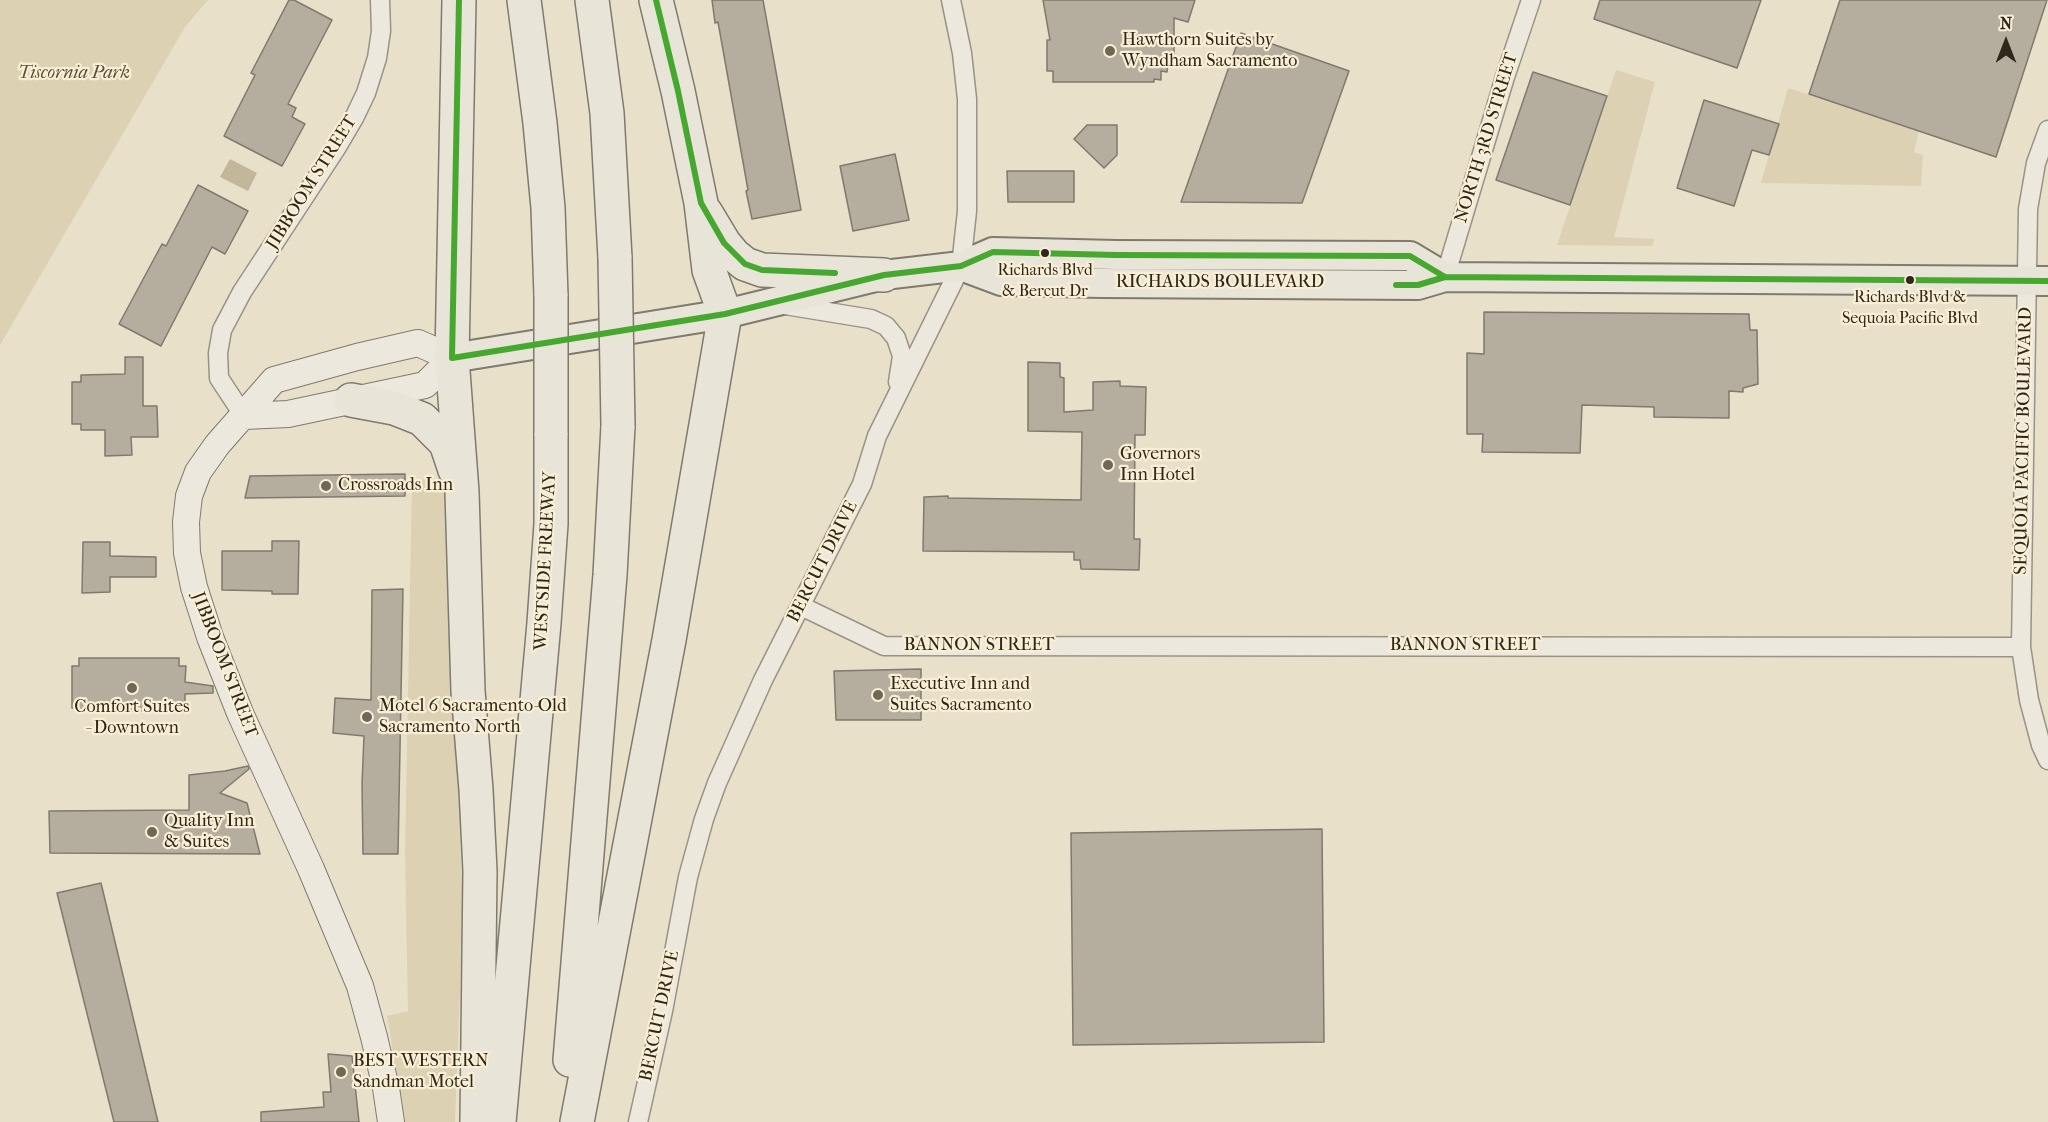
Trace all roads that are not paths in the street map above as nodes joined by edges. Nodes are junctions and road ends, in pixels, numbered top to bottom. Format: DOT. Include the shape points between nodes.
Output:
graph roads {
  1 [pos="380,0"];
  2 [pos="459,0"];
  3 [pos="524,0"];
  4 [pos="592,0"];
  5 [pos="656,0"];
  6 [pos="951,0"];
  7 [pos="1531,0"];
  8 [pos="2048,130"];
  9 [pos="701,203"];
  10 [pos="961,266"];
  11 [pos="884,275"];
  12 [pos="1445,277"];
  13 [pos="2037,281"];
  14 [pos="775,303"];
  15 [pos="724,314"];
  16 [pos="452,358"];
  17 [pos="351,400"];
  18 [pos="891,408"];
  19 [pos="244,416"];
  20 [pos="462,492"];
  21 [pos="801,606"];
  22 [pos="2021,647"];
  23 [pos="2048,760"];
  24 [pos="391,1122"];
  25 [pos="477,1122"];
  26 [pos="499,1122"];
  27 [pos="565,1122"];
  28 [pos="577,1122"];
  29 [pos="638,1122"];
  1 -- 19 [label="street, JIBBOOM STREET" via="377,58 366,93 343,139 242,292 222,330 219,378"];
  2 -- 16 [label="highway"];
  3 -- 26 [label="highway, WESTSIDE FREEWAY, bridge" via="548,208 551,524"];
  4 -- 27 [label="highway, bridge" via="607,112 618,426 610,575"];
  5 -- 9 [label="highway"];
  6 -- 10 [label="street, BERCUT DRIVE" via="967,99 967,211"];
  7 -- 12 [label="street, NORTH 3RD STREET"];
  8 -- 13 [label="street, SEQUOIA PACIFIC BOULEVARD" via="2036,162 2028,209"];
  9 -- 11 [label="highway" via="724,243 745,264 762,270"];
  9 -- 15 [label="highway" via="710,270"];
  10 -- 11 [label="main road, RICHARDS BOULEVARD"];
  10 -- 12 [label="main road, RICHARDS BOULEVARD" via="993,252 1410,256"];
  10 -- 18 [label="street, BERCUT DRIVE"];
  11 -- 14 [label="main road, RICHARDS BOULEVARD"];
  12 -- 13 [label="main road"];
  13 -- 22 [label="street, SEQUOIA PACIFIC BOULEVARD"];
  14 -- 15 [label="main road, RICHARDS BOULEVARD"];
  14 -- 18 [label="street" via="871,319 892,331 902,356"];
  15 -- 16 [label="main road, RICHARDS BOULEVARD"];
  15 -- 28 [label="highway" via="669,640"];
  16 -- 17 [label="street" via="425,385"];
  16 -- 19 [label="street" via="418,344 347,359 274,380"];
  16 -- 20 [label="highway"];
  17 -- 19 [label="street" via="288,414"];
  17 -- 20 [label="highway" via="394,408 422,419 446,443"];
  18 -- 21 [label="street, BERCUT DRIVE" via="877,436 862,484"];
  19 -- 24 [label="street, JIBBOOM STREET" via="198,472 189,496 187,553 210,637 240,713 360,986"];
  20 -- 25 [label="highway" via="468,691 480,871"];
  21 -- 22 [label="street, BANNON STREET" via="884,646"];
  21 -- 29 [label="street, BERCUT DRIVE" via="727,757 704,819 688,877"];
  22 -- 23 [label="street" via="2029,700"];
}
